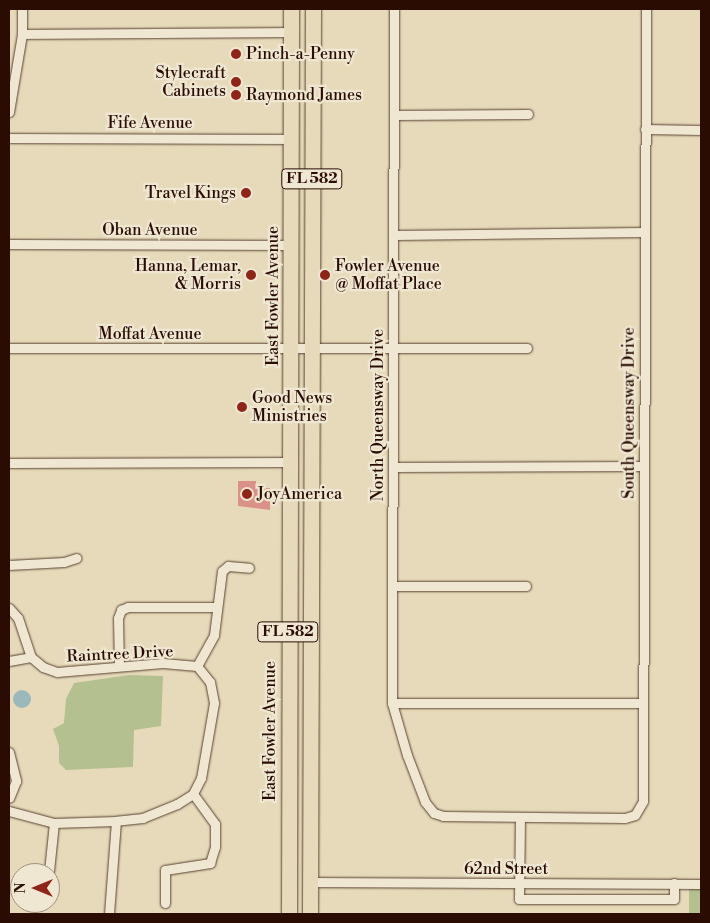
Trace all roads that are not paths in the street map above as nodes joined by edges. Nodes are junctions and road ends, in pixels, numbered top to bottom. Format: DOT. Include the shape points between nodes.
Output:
graph roads {
  1 [pos="22,9"];
  2 [pos="292,9"];
  3 [pos="313,9"];
  4 [pos="394,9"];
  5 [pos="646,9"];
  6 [pos="291,32"];
  7 [pos="22,34"];
  8 [pos="9,112"];
  9 [pos="528,114"];
  10 [pos="395,115"];
  11 [pos="645,129"];
  12 [pos="701,130"];
  13 [pos="9,138"];
  14 [pos="291,139"];
  15 [pos="644,232"];
  16 [pos="395,236"];
  17 [pos="9,244"];
  18 [pos="290,245"];
  19 [pos="9,348"];
  20 [pos="527,348"];
  21 [pos="290,350"];
  22 [pos="311,350"];
  23 [pos="393,351"];
  24 [pos="290,462"];
  25 [pos="9,463"];
  26 [pos="644,466"];
  27 [pos="393,467"];
  28 [pos="76,558"];
  29 [pos="9,565"];
  30 [pos="249,568"];
  31 [pos="392,586"];
  32 [pos="526,586"];
  33 [pos="217,607"];
  34 [pos="9,608"];
  35 [pos="31,656"];
  36 [pos="9,661"];
  37 [pos="119,666"];
  38 [pos="197,666"];
  39 [pos="392,703"];
  40 [pos="642,703"];
  41 [pos="287,711"];
  42 [pos="9,752"];
  43 [pos="193,794"];
  44 [pos="9,798"];
  45 [pos="9,811"];
  46 [pos="520,817"];
  47 [pos="116,821"];
  48 [pos="54,824"];
  49 [pos="49,863"];
  50 [pos="310,882"];
  51 [pos="674,883"];
  52 [pos="519,884"];
  53 [pos="701,884"];
  54 [pos="165,904"];
  55 [pos="109,914"];
  56 [pos="288,914"];
  57 [pos="310,914"];
  1 -- 7 [label="street"];
  2 -- 6 [label="main road, East Fowler Avenue / FL 582"];
  3 -- 22 [label="main road, FL 582"];
  4 -- 10 [label="street, North Queensway Drive"];
  5 -- 11 [label="street, South Queensway Drive"];
  6 -- 7 [label="street"];
  6 -- 14 [label="main road, East Fowler Avenue / FL 582"];
  7 -- 8 [label="street"];
  9 -- 10 [label="street"];
  10 -- 16 [label="street, North Queensway Drive"];
  11 -- 12 [label="street"];
  11 -- 15 [label="street, South Queensway Drive"];
  13 -- 14 [label="street, Fife Avenue"];
  14 -- 18 [label="main road, East Fowler Avenue / FL 582"];
  15 -- 16 [label="street"];
  15 -- 26 [label="street, South Queensway Drive"];
  16 -- 23 [label="street, North Queensway Drive"];
  17 -- 18 [label="street, Oban Avenue"];
  18 -- 21 [label="main road, East Fowler Avenue / FL 582"];
  19 -- 21 [label="street, Moffat Avenue"];
  20 -- 23 [label="street, Moffat Avenue"];
  21 -- 22 [label="street, Moffat Avenue"];
  21 -- 24 [label="main road, East Fowler Avenue / FL 582"];
  22 -- 23 [label="street, Moffat Avenue"];
  22 -- 50 [label="main road, FL 582"];
  23 -- 27 [label="street, North Queensway Drive"];
  24 -- 25 [label="street"];
  24 -- 41 [label="main road, East Fowler Avenue / FL 582"];
  26 -- 27 [label="street"];
  26 -- 40 [label="street, South Queensway Drive"];
  27 -- 31 [label="street, North Queensway Drive"];
  28 -- 29 [label="street" via="64,562"];
  30 -- 33 [label="street" via="228,566 222,571"];
  31 -- 32 [label="street"];
  31 -- 39 [label="street, North Queensway Drive"];
  33 -- 37 [label="street" via="128,607 122,610 118,618"];
  33 -- 38 [label="street" via="214,636"];
  34 -- 35 [label="street" via="18,618"];
  35 -- 36 [label="street"];
  35 -- 37 [label="street, Raintree Drive" via="57,672"];
  37 -- 38 [label="street, Raintree Drive"];
  38 -- 43 [label="street, Raintree Drive" via="210,682 214,703 210,741"];
  39 -- 40 [label="street"];
  39 -- 46 [label="street, North Queensway Drive" via="407,755 425,802 434,813"];
  40 -- 46 [label="street, South Queensway Drive" via="644,801 635,815"];
  41 -- 50 [label="main road" via="298,802 298,868"];
  41 -- 56 [label="main road, East Fowler Avenue / FL 582"];
  42 -- 44 [label="street" via="16,781"];
  43 -- 47 [label="street" via="143,818"];
  43 -- 54 [label="street" via="214,824 215,847 210,863 165,870"];
  45 -- 48 [label="street"];
  46 -- 52 [label="street"];
  47 -- 48 [label="street"];
  47 -- 55 [label="street"];
  48 -- 49 [label="street"];
  50 -- 52 [label="street, 62nd Street"];
  50 -- 57 [label="main road, FL 582"];
  51 -- 52 [label="street, 62nd Street"];
  51 -- 52 [label="street" via="674,899 519,899"];
  51 -- 53 [label="street, 62nd Street"];
}
